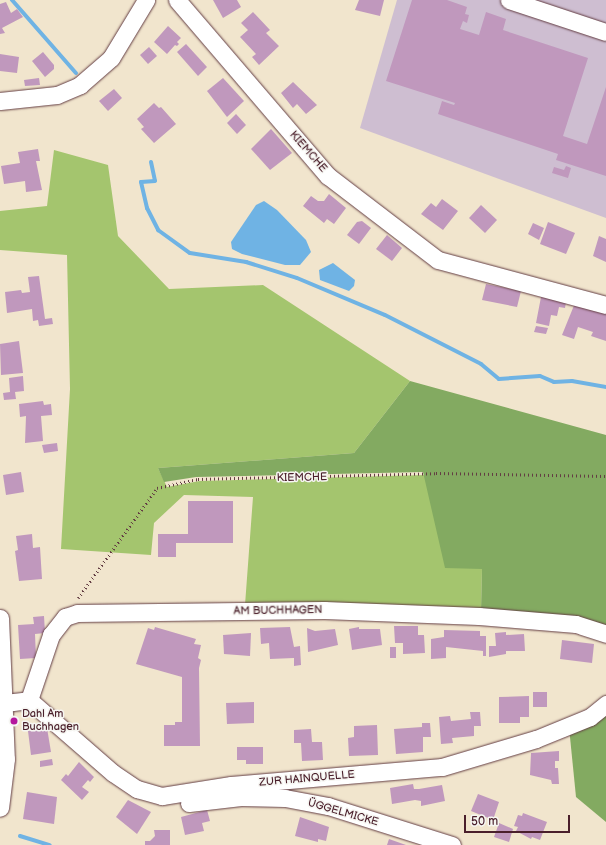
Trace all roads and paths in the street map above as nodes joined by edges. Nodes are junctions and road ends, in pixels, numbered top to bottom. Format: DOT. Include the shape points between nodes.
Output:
graph roads {
  1 [pos="146,0"];
  2 [pos="177,0"];
  3 [pos="509,0"];
  4 [pos="606,32"];
  5 [pos="0,101"];
  6 [pos="606,305"];
  7 [pos="606,476"];
  8 [pos="65,617"];
  9 [pos="0,618"];
  10 [pos="606,634"];
  11 [pos="29,700"];
  12 [pos="5,703"];
  13 [pos="606,704"];
  14 [pos="162,796"];
  15 [pos="0,808"];
  16 [pos="452,845"];
  1 -- 5 [label="street" via="112,58 80,85 57,95"];
  2 -- 6 [label="street, KIEMCHE" via="328,176 438,260"];
  3 -- 4 [label="street"];
  7 -- 8 [label="path, KIEMCHE" via="436,473 198,479 157,488"];
  8 -- 10 [label="street, AM BUCHHAGEN" via="77,613 324,610 479,616 553,622 576,624"];
  8 -- 11 [label="street" via="51,635"];
  9 -- 12 [label="street"];
  11 -- 12 [label="street"];
  11 -- 14 [label="street, ZUR HAINQUELLE" via="113,773 137,789"];
  12 -- 15 [label="street" via="6,759"];
  13 -- 14 [label="street, ZUR HAINQUELLE" via="590,717 536,739 442,767 231,785"];
  14 -- 16 [label="street, ÜGGELMICKE" via="181,803 241,797 285,798 328,806"];
}
